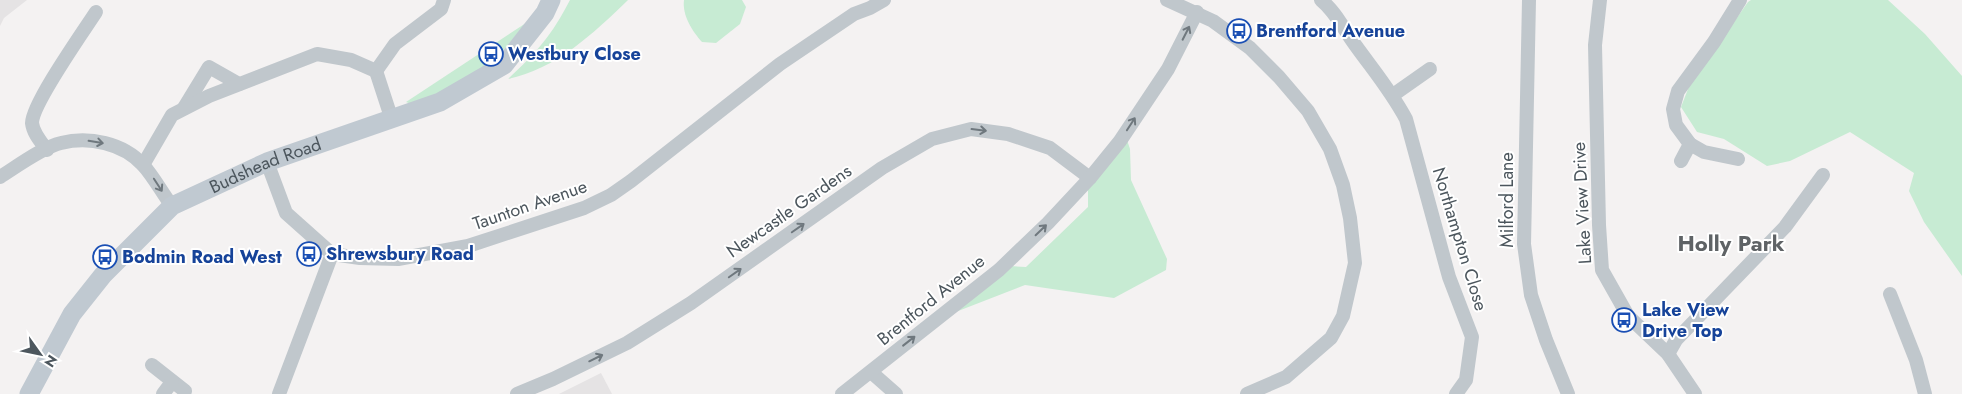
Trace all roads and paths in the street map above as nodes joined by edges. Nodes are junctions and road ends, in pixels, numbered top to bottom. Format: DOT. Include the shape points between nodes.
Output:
graph roads {
  1 [pos="444,0"];
  2 [pos="551,0"];
  3 [pos="884,0"];
  4 [pos="1167,0"];
  5 [pos="1529,0"];
  6 [pos="1600,0"];
  7 [pos="1740,0"];
  8 [pos="1329,3"];
  9 [pos="96,12"];
  10 [pos="1197,12"];
  11 [pos="1430,69"];
  12 [pos="376,71"];
  13 [pos="239,84"];
  14 [pos="1393,95"];
  15 [pos="184,109"];
  16 [pos="391,117"];
  17 [pos="1690,144"];
  18 [pos="47,150"];
  19 [pos="1738,159"];
  20 [pos="1681,161"];
  21 [pos="267,162"];
  22 [pos="143,165"];
  23 [pos="1824,175"];
  24 [pos="0,177"];
  25 [pos="1090,178"];
  26 [pos="172,206"];
  27 [pos="332,254"];
  28 [pos="1890,294"];
  29 [pos="1668,354"];
  30 [pos="152,364"];
  31 [pos="871,372"];
  32 [pos="172,382"];
  33 [pos="1269,390"];
  34 [pos="185,391"];
  35 [pos="29,394"];
  36 [pos="163,394"];
  37 [pos="279,394"];
  38 [pos="517,394"];
  39 [pos="842,394"];
  40 [pos="896,394"];
  41 [pos="1247,394"];
  42 [pos="1456,394"];
  43 [pos="1568,394"];
  44 [pos="1695,394"];
  45 [pos="1925,394"];
  1 -- 12 [label="street" via="441,9 395,44"];
  2 -- 16 [label="street, Budshead Road" via="545,13 504,65 440,102"];
  3 -- 27 [label="street, Taunton Avenue" via="854,14 780,64 631,181 584,208 468,246 398,259"];
  4 -- 10 [label="street"];
  5 -- 43 [label="street, Milford Lane" via="1524,244 1531,295"];
  6 -- 29 [label="street, Lake View Drive" via="1595,45 1602,270 1628,316"];
  7 -- 17 [label="street" via="1678,90 1673,109 1676,125"];
  8 -- 14 [label="street, Northampton Close"];
  9 -- 18 [label="street" via="39,100 32,122 37,137"];
  25 -- 10 [label="street, Brentford Avenue, one-way" via="1120,141 1168,68"];
  10 -- 33 [label="street" via="1250,48 1308,111 1330,149 1343,185 1351,223 1355,263 1343,316 1331,338"];
  11 -- 14 [label="street"];
  12 -- 13 [label="street" via="350,60 317,54"];
  12 -- 16 [label="street"];
  13 -- 15 [label="street"];
  13 -- 15 [label="street" via="208,68"];
  14 -- 42 [label="street, Northampton Close" via="1406,119 1448,277 1472,337 1466,380"];
  15 -- 22 [label="street" via="172,116"];
  16 -- 21 [label="street, Budshead Road"];
  17 -- 19 [label="street" via="1704,152"];
  17 -- 20 [label="street"];
  18 -- 22 [label="street, one-way" via="59,143 93,140 118,148"];
  18 -- 24 [label="street"];
  21 -- 26 [label="street, Budshead Road"];
  21 -- 27 [label="street" via="286,213"];
  22 -- 26 [label="street, one-way"];
  23 -- 29 [label="street" via="1784,227 1676,340"];
  31 -- 25 [label="street, Brentford Avenue, one-way" via="999,270"];
  38 -- 25 [label="street, Newcastle Gardens, one-way" via="635,338 691,303 882,168 932,139 971,129 1008,134 1050,148"];
  26 -- 35 [label="street, Budshead Road" via="103,275 72,314"];
  27 -- 37 [label="street"];
  28 -- 45 [label="street" via="1916,360"];
  29 -- 44 [label="street, Lake View Drive"];
  30 -- 32 [label="street"];
  31 -- 39 [label="street, Brentford Avenue"];
  31 -- 40 [label="street"];
  32 -- 34 [label="street"];
  32 -- 36 [label="street"];
  33 -- 41 [label="street"];
}
